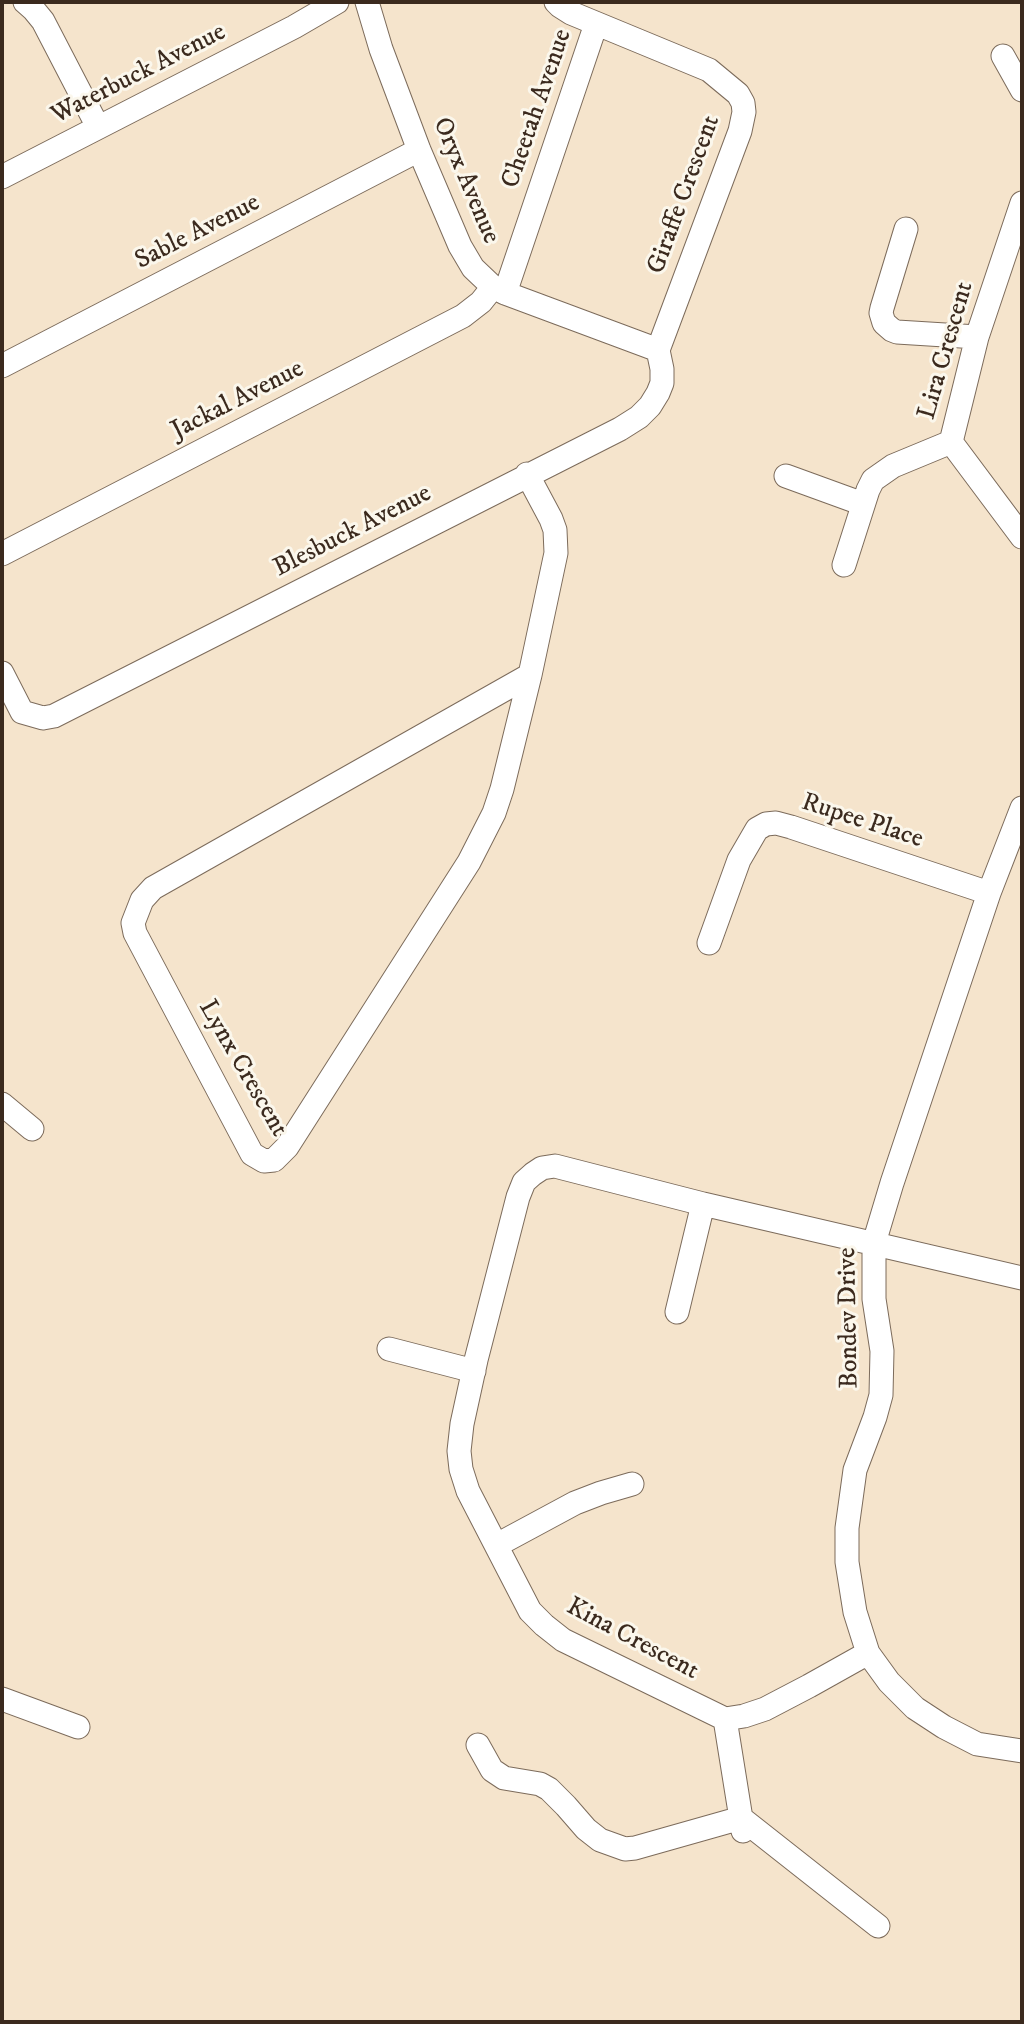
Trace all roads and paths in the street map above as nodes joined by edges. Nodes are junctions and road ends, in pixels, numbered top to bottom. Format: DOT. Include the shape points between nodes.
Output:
graph roads {
  1 [pos="25,2"];
  2 [pos="337,2"];
  3 [pos="367,2"];
  4 [pos="556,2"];
  5 [pos="596,24"];
  6 [pos="1003,56"];
  7 [pos="1022,89"];
  8 [pos="98,127"];
  9 [pos="419,150"];
  10 [pos="2,177"];
  11 [pos="1022,203"];
  12 [pos="906,229"];
  13 [pos="499,290"];
  14 [pos="977,337"];
  15 [pos="658,350"];
  16 [pos="2,366"];
  17 [pos="951,442"];
  18 [pos="527,474"];
  19 [pos="786,476"];
  20 [pos="863,504"];
  21 [pos="1022,537"];
  22 [pos="2,554"];
  23 [pos="845,565"];
  24 [pos="2,673"];
  25 [pos="530,675"];
  26 [pos="1022,808"];
  27 [pos="989,893"];
  28 [pos="709,943"];
  29 [pos="2,1104"];
  30 [pos="32,1129"];
  31 [pos="704,1204"];
  32 [pos="874,1243"];
  33 [pos="1022,1278"];
  34 [pos="677,1312"];
  35 [pos="389,1349"];
  36 [pos="474,1371"];
  37 [pos="632,1484"];
  38 [pos="497,1545"];
  39 [pos="868,1653"];
  40 [pos="2,1699"];
  41 [pos="725,1719"];
  42 [pos="78,1727"];
  43 [pos="478,1745"];
  44 [pos="1022,1751"];
  45 [pos="742,1824"];
  46 [pos="878,1926"];
  1 -- 8 [label="street" via="43,21"];
  2 -- 8 [label="street, Waterbuck Avenue"];
  3 -- 9 [label="street, Oryx Avenue"];
  4 -- 5 [label="street, Giraffe Crescent"];
  5 -- 13 [label="street, Cheetah Avenue"];
  5 -- 15 [label="street, Giraffe Crescent" via="709,70 743,103 740,131"];
  6 -- 7 [label="street"];
  8 -- 10 [label="street, Waterbuck Avenue"];
  9 -- 13 [label="street, Oryx Avenue" via="472,268"];
  9 -- 16 [label="street, Sable Avenue"];
  11 -- 14 [label="street, Lira Crescent"];
  12 -- 14 [label="street" via="882,308 884,323 897,331"];
  13 -- 15 [label="street, Oryx Avenue"];
  13 -- 22 [label="street, Jackal Avenue" via="463,316"];
  14 -- 17 [label="street, Lira Crescent"];
  15 -- 18 [label="street, Blesbuck Avenue" via="662,383 639,417"];
  17 -- 20 [label="street" via="881,473"];
  17 -- 21 [label="street, Lira Crescent"];
  18 -- 24 [label="street, Blesbuck Avenue" via="54,716 22,712"];
  18 -- 25 [label="street, Lynx Crescent" via="551,519 556,540"];
  19 -- 20 [label="street"];
  20 -- 23 [label="street"];
  25 -- 25 [label="street, Lynx Crescent" via="153,888 142,901 133,923 135,933 253,1154 264,1161 274,1160 287,1147 469,862 502,789"];
  26 -- 27 [label="street, Bondev Drive"];
  27 -- 28 [label="street, Rupee Place" via="791,827 766,824 757,829 739,860"];
  27 -- 32 [label="street, Bondev Drive"];
  29 -- 30 [label="street"];
  31 -- 32 [label="street, Kina Crescent"];
  31 -- 34 [label="street"];
  31 -- 36 [label="street, Kina Crescent" via="555,1166 533,1174 517,1197"];
  32 -- 33 [label="street, Kina Crescent"];
  32 -- 39 [label="street, Bondev Drive" via="881,1395 855,1470 847,1528 855,1612"];
  35 -- 36 [label="street"];
  36 -- 38 [label="street, Kina Crescent" via="462,1424 461,1469"];
  37 -- 38 [label="street" via="575,1503"];
  38 -- 41 [label="street, Kina Crescent" via="530,1611 544,1625"];
  39 -- 41 [label="street" via="765,1709"];
  39 -- 44 [label="street, Bondev Drive" via="915,1708 944,1727 978,1744"];
  40 -- 42 [label="street"];
  41 -- 45 [label="street"];
  43 -- 45 [label="street" via="492,1770 504,1778 549,1789 586,1829 625,1849"];
  45 -- 46 [label="street"];
}
